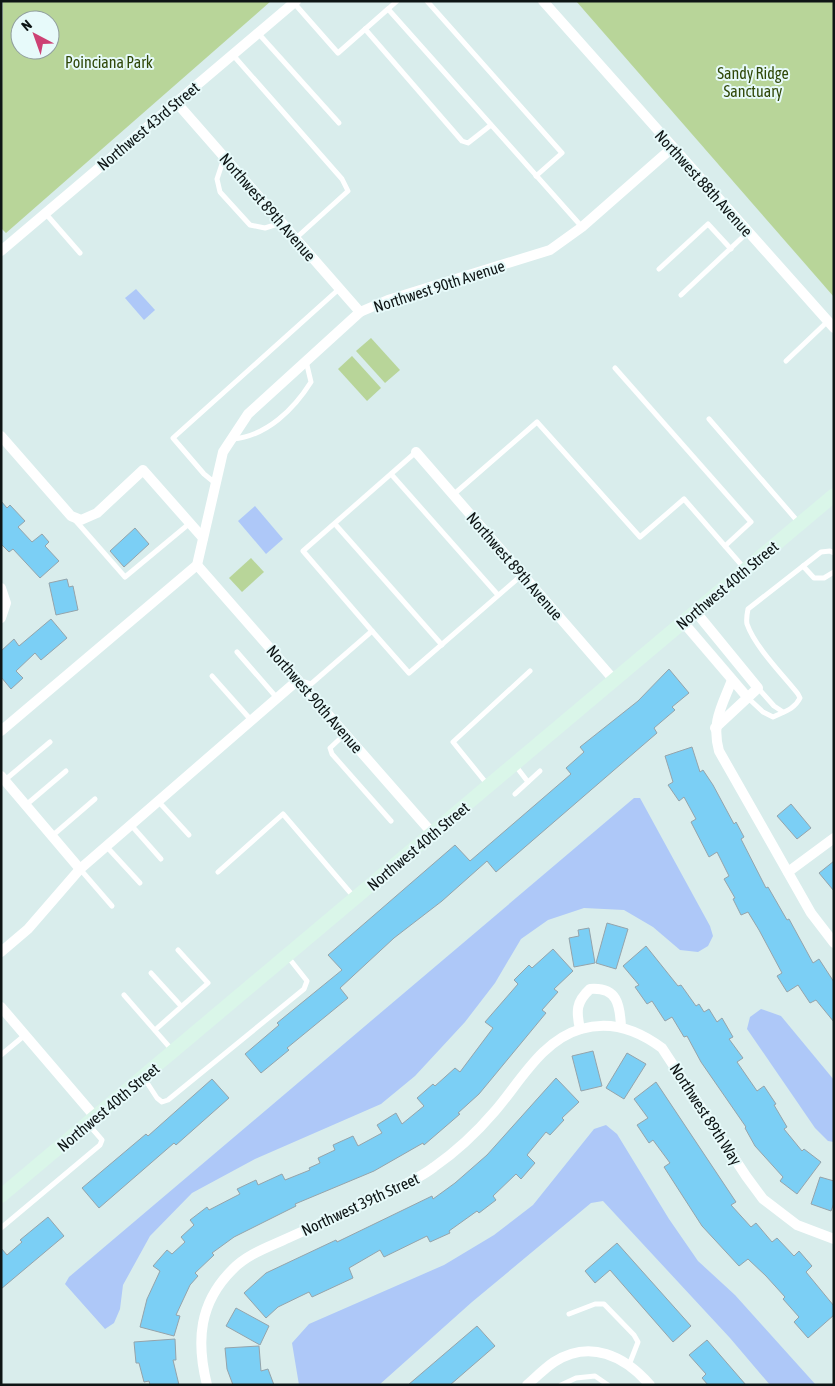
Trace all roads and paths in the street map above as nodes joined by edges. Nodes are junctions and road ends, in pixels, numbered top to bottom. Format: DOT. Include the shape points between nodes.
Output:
graph roads {
  1 [pos="397,1"];
  2 [pos="427,1"];
  3 [pos="543,1"];
  4 [pos="548,1"];
  5 [pos="295,2"];
  6 [pos="388,9"];
  7 [pos="365,29"];
  8 [pos="258,33"];
  9 [pos="576,38"];
  10 [pos="232,55"];
  11 [pos="176,102"];
  12 [pos="339,123"];
  13 [pos="491,125"];
  14 [pos="672,148"];
  15 [pos="224,157"];
  16 [pos="536,176"];
  17 [pos="45,214"];
  18 [pos="281,223"];
  19 [pos="582,227"];
  20 [pos="748,232"];
  21 [pos="295,238"];
  22 [pos="731,248"];
  23 [pos="1,251"];
  24 [pos="80,253"];
  25 [pos="660,269"];
  26 [pos="339,289"];
  27 [pos="681,295"];
  28 [pos="360,312"];
  29 [pos="831,325"];
  30 [pos="306,361"];
  31 [pos="786,361"];
  32 [pos="616,368"];
  33 [pos="709,419"];
  34 [pos="1,436"];
  35 [pos="230,439"];
  36 [pos="416,452"];
  37 [pos="391,474"];
  38 [pos="215,483"];
  39 [pos="453,494"];
  40 [pos="834,495"];
  41 [pos="71,516"];
  42 [pos="190,522"];
  43 [pos="335,524"];
  44 [pos="800,524"];
  45 [pos="203,538"];
  46 [pos="725,546"];
  47 [pos="834,553"];
  48 [pos="197,565"];
  49 [pos="803,566"];
  50 [pos="745,570"];
  51 [pos="834,572"];
  52 [pos="522,574"];
  53 [pos="1,588"];
  54 [pos="498,596"];
  55 [pos="695,611"];
  56 [pos="1,618"];
  57 [pos="683,622"];
  58 [pos="372,631"];
  59 [pos="442,645"];
  60 [pos="237,652"];
  61 [pos="530,670"];
  62 [pos="212,676"];
  63 [pos="298,680"];
  64 [pos="614,680"];
  65 [pos="732,680"];
  66 [pos="758,688"];
  67 [pos="277,698"];
  68 [pos="748,698"];
  69 [pos="783,712"];
  70 [pos="251,720"];
  71 [pos="716,728"];
  72 [pos="1,731"];
  73 [pos="346,734"];
  74 [pos="50,742"];
  75 [pos="514,765"];
  76 [pos="66,771"];
  77 [pos="540,771"];
  78 [pos="3,778"];
  79 [pos="528,782"];
  80 [pos="489,786"];
  81 [pos="515,794"];
  82 [pos="94,799"];
  83 [pos="158,801"];
  84 [pos="26,806"];
  85 [pos="390,821"];
  86 [pos="131,825"];
  87 [pos="433,834"];
  88 [pos="189,835"];
  89 [pos="52,836"];
  90 [pos="834,838"];
  91 [pos="106,846"];
  92 [pos="161,859"];
  93 [pos="80,869"];
  94 [pos="218,872"];
  95 [pos="788,872"];
  96 [pos="140,883"];
  97 [pos="356,899"];
  98 [pos="112,906"];
  99 [pos="834,943"];
  100 [pos="178,950"];
  101 [pos="1,952"];
  102 [pos="288,956"];
  103 [pos="151,973"];
  104 [pos="124,995"];
  105 [pos="181,1006"];
  106 [pos="1,1008"];
  107 [pos="621,1027"];
  108 [pos="580,1029"];
  109 [pos="155,1030"];
  110 [pos="25,1035"];
  111 [pos="565,1036"];
  112 [pos="174,1052"];
  113 [pos="1,1055"];
  114 [pos="144,1078"];
  115 [pos="92,1121"];
  116 [pos="1,1196"];
  117 [pos="1,1228"];
  118 [pos="834,1239"];
  119 [pos="569,1314"];
  120 [pos="629,1364"];
  121 [pos="207,1385"];
  122 [pos="527,1385"];
  123 [pos="561,1385"];
  124 [pos="608,1385"];
  125 [pos="650,1385"];
  1 -- 6 [label="lane"];
  2 -- 16 [label="lane" via="562,153"];
  3 -- 9 [label="street, Northwest 88th Avenue"];
  4 -- 9 [label="street, Northwest 88th Avenue"];
  5 -- 7 [label="lane" via="338,53"];
  5 -- 8 [label="street, Northwest 43rd Street"];
  6 -- 7 [label="lane"];
  6 -- 13 [label="lane"];
  7 -- 13 [label="lane" via="462,141 475,140"];
  8 -- 10 [label="street, Northwest 43rd Street"];
  8 -- 12 [label="lane"];
  9 -- 14 [label="street, Northwest 88th Avenue"];
  10 -- 11 [label="street, Northwest 43rd Street"];
  10 -- 21 [label="lane" via="342,179 348,191"];
  11 -- 15 [label="street, Northwest 89th Avenue"];
  11 -- 17 [label="street, Northwest 43rd Street"];
  13 -- 16 [label="lane"];
  14 -- 19 [label="street, Northwest 90th Avenue"];
  14 -- 20 [label="street, Northwest 88th Avenue"];
  15 -- 18 [label="street, Northwest 89th Avenue"];
  15 -- 18 [label="lane" via="217,179 220,192 250,225 265,228"];
  16 -- 19 [label="lane"];
  17 -- 23 [label="street, Northwest 43rd Street"];
  17 -- 24 [label="lane"];
  18 -- 21 [label="street, Northwest 89th Avenue"];
  19 -- 28 [label="street, Northwest 90th Avenue" via="550,250 388,300"];
  20 -- 22 [label="lane"];
  20 -- 29 [label="street, Northwest 88th Avenue"];
  21 -- 26 [label="street, Northwest 89th Avenue"];
  22 -- 25 [label="lane" via="708,224"];
  22 -- 27 [label="lane"];
  26 -- 28 [label="street, Northwest 89th Avenue"];
  26 -- 38 [label="lane" via="173,438"];
  28 -- 30 [label="street, Northwest 90th Avenue"];
  29 -- 31 [label="lane"];
  30 -- 35 [label="street, Northwest 90th Avenue" via="248,414"];
  30 -- 35 [label="lane" via="311,382 304,394 261,431"];
  32 -- 46 [label="lane" via="751,522"];
  33 -- 44 [label="lane"];
  34 -- 41 [label="street"];
  35 -- 38 [label="street, Northwest 90th Avenue"];
  36 -- 37 [label="lane"];
  36 -- 39 [label="street, Northwest 89th Avenue"];
  37 -- 43 [label="lane"];
  37 -- 54 [label="lane"];
  38 -- 45 [label="street, Northwest 90th Avenue"];
  39 -- 46 [label="lane" via="537,422 640,537 684,499"];
  39 -- 52 [label="street, Northwest 89th Avenue"];
  40 -- 44 [label="street, Northwest 40th Street"];
  41 -- 42 [label="street" via="81,520 97,513 143,470"];
  41 -- 42 [label="lane" via="125,577"];
  42 -- 45 [label="street"];
  43 -- 58 [label="lane" via="303,551"];
  43 -- 59 [label="lane"];
  44 -- 50 [label="street, Northwest 40th Street"];
  45 -- 48 [label="street, Northwest 90th Avenue"];
  46 -- 50 [label="lane"];
  47 -- 49 [label="lane" via="821,552"];
  48 -- 63 [label="street, Northwest 90th Avenue"];
  48 -- 72 [label="street"];
  49 -- 51 [label="lane" via="814,578 824,578"];
  49 -- 69 [label="lane" via="748,609 746,618 763,649 800,698 790,710"];
  50 -- 55 [label="street, Northwest 40th Street"];
  52 -- 54 [label="lane"];
  52 -- 64 [label="street, Northwest 89th Avenue"];
  53 -- 56 [label="street" via="6,603"];
  54 -- 59 [label="lane"];
  55 -- 57 [label="street, Northwest 40th Street"];
  55 -- 66 [label="street"];
  57 -- 64 [label="street, Northwest 40th Street"];
  57 -- 65 [label="street"];
  58 -- 59 [label="lane" via="409,673"];
  58 -- 63 [label="lane" via="311,684"];
  60 -- 67 [label="lane"];
  61 -- 80 [label="lane" via="453,742"];
  62 -- 70 [label="lane"];
  63 -- 67 [label="street"];
  63 -- 73 [label="street, Northwest 90th Avenue"];
  64 -- 75 [label="street, Northwest 40th Street"];
  65 -- 68 [label="street"];
  65 -- 71 [label="street" via="720,708"];
  66 -- 68 [label="street"];
  66 -- 69 [label="lane"];
  67 -- 70 [label="street"];
  68 -- 69 [label="lane" via="773,717"];
  68 -- 71 [label="street"];
  70 -- 83 [label="street"];
  71 -- 95 [label="street" via="719,751"];
  73 -- 85 [label="lane" via="330,748 332,754"];
  73 -- 87 [label="street, Northwest 90th Avenue"];
  74 -- 78 [label="lane"];
  75 -- 79 [label="lane"];
  75 -- 80 [label="street, Northwest 40th Street"];
  76 -- 84 [label="lane"];
  77 -- 79 [label="lane"];
  78 -- 84 [label="street"];
  79 -- 81 [label="lane"];
  80 -- 87 [label="street, Northwest 40th Street"];
  82 -- 89 [label="lane"];
  83 -- 86 [label="street"];
  83 -- 88 [label="lane"];
  84 -- 89 [label="street"];
  86 -- 91 [label="street"];
  86 -- 92 [label="lane"];
  87 -- 97 [label="street, Northwest 40th Street"];
  89 -- 93 [label="street"];
  90 -- 95 [label="street"];
  91 -- 93 [label="street"];
  91 -- 96 [label="lane"];
  93 -- 98 [label="lane"];
  93 -- 101 [label="street" via="28,929"];
  94 -- 97 [label="lane" via="283,814"];
  95 -- 99 [label="street"];
  97 -- 102 [label="street, Northwest 40th Street"];
  100 -- 105 [label="lane" via="208,983"];
  102 -- 112 [label="street, Northwest 40th Street"];
  102 -- 114 [label="lane" via="307,981 304,989 168,1100 162,1102 157,1098"];
  103 -- 105 [label="lane"];
  104 -- 109 [label="lane"];
  105 -- 109 [label="lane"];
  106 -- 110 [label="street"];
  107 -- 108 [label="street, Northwest 89th Way"];
  107 -- 108 [label="street" via="617,1001 610,992 600,988 590,989 578,1002 576,1013"];
  107 -- 118 [label="street, Northwest 89th Way" via="662,1048 763,1199 796,1225"];
  108 -- 111 [label="street, Northwest 89th Way"];
  109 -- 112 [label="lane"];
  110 -- 113 [label="lane"];
  110 -- 115 [label="street"];
  111 -- 121 [label="street, Northwest 39th Street" via="541,1055 474,1134 432,1169 266,1248 232,1269 216,1289 205,1312 200,1335 200,1359"];
  112 -- 114 [label="street, Northwest 40th Street"];
  114 -- 115 [label="street, Northwest 40th Street"];
  115 -- 116 [label="street, Northwest 40th Street"];
  115 -- 117 [label="lane" via="102,1140 100,1144"];
  119 -- 120 [label="lane" via="604,1304 638,1342"];
  120 -- 122 [label="street" via="617,1356 594,1352 571,1354 554,1362"];
  120 -- 125 [label="street"];
  123 -- 124 [label="lane" via="576,1378 595,1376"];
}
